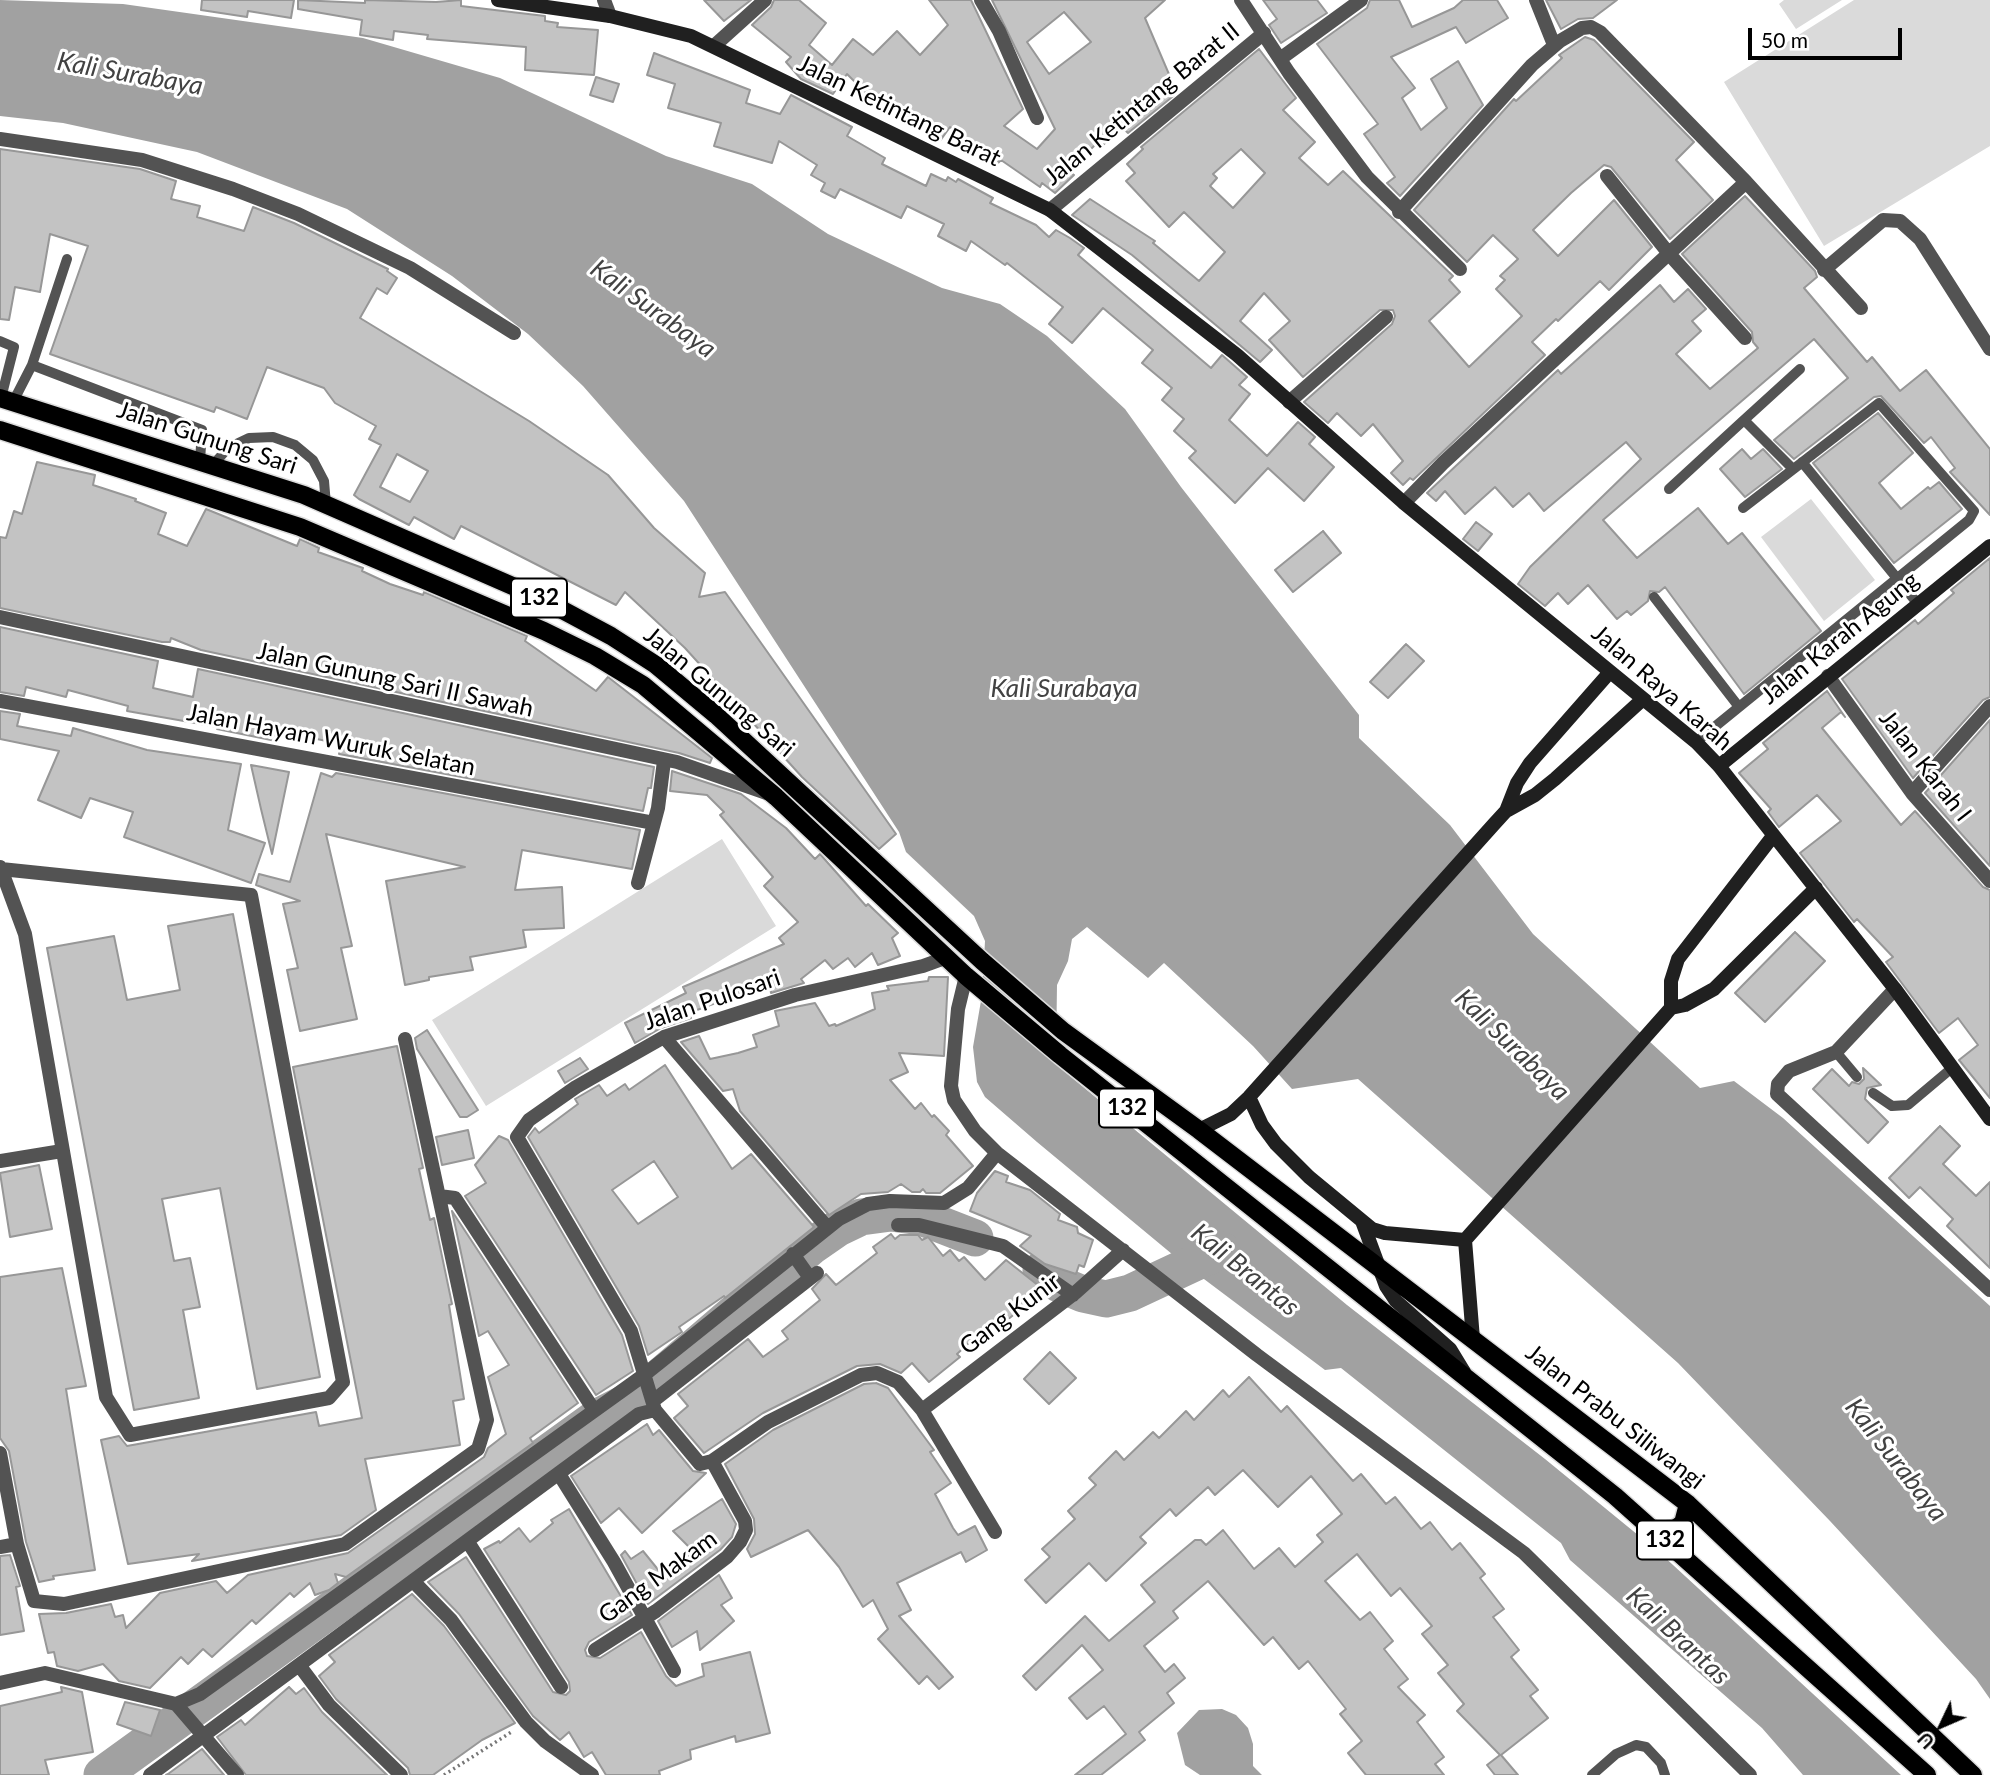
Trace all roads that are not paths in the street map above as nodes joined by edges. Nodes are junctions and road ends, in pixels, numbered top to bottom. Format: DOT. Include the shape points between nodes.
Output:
graph roads {
  1 [pos="498,0"];
  2 [pos="604,0"];
  3 [pos="765,0"];
  4 [pos="981,0"];
  5 [pos="1241,0"];
  6 [pos="1361,0"];
  7 [pos="1536,0"];
  8 [pos="610,16"];
  9 [pos="1264,33"];
  10 [pos="1554,45"];
  11 [pos="714,46"];
  12 [pos="1280,59"];
  13 [pos="1037,118"];
  14 [pos="0,139"];
  15 [pos="1607,176"];
  16 [pos="1746,183"];
  17 [pos="1050,210"];
  18 [pos="1399,212"];
  19 [pos="1670,255"];
  20 [pos="67,259"];
  21 [pos="1460,269"];
  22 [pos="1824,270"];
  23 [pos="1861,309"];
  24 [pos="1387,317"];
  25 [pos="514,332"];
  26 [pos="1745,338"];
  27 [pos="0,341"];
  28 [pos="1990,349"];
  29 [pos="1237,355"];
  30 [pos="32,365"];
  31 [pos="1800,369"];
  32 [pos="4,372"];
  33 [pos="5,399"];
  34 [pos="1289,402"];
  35 [pos="1744,419"];
  36 [pos="0,430"];
  37 [pos="206,463"];
  38 [pos="1797,465"];
  39 [pos="1669,489"];
  40 [pos="1404,503"];
  41 [pos="326,505"];
  42 [pos="1743,508"];
  43 [pos="1990,546"];
  44 [pos="1897,579"];
  45 [pos="1654,597"];
  46 [pos="1918,604"];
  47 [pos="556,607"];
  48 [pos="0,617"];
  49 [pos="544,631"];
  50 [pos="1610,672"];
  51 [pos="1828,676"];
  52 [pos="1643,699"];
  53 [pos="0,701"];
  54 [pos="1990,706"];
  55 [pos="1739,707"];
  56 [pos="1696,741"];
  57 [pos="664,761"];
  58 [pos="1719,766"];
  59 [pos="1912,793"];
  60 [pos="776,797"];
  61 [pos="1506,811"];
  62 [pos="654,823"];
  63 [pos="1773,836"];
  64 [pos="0,868"];
  65 [pos="1990,881"];
  66 [pos="638,883"];
  67 [pos="1816,888"];
  68 [pos="945,958"];
  69 [pos="973,981"];
  70 [pos="1895,989"];
  71 [pos="1667,1012"];
  72 [pos="664,1037"];
  73 [pos="405,1040"];
  74 [pos="1836,1052"];
  75 [pos="1952,1068"];
  76 [pos="1857,1077"];
  77 [pos="1873,1093"];
  78 [pos="1249,1097"];
  79 [pos="1990,1119"];
  80 [pos="1199,1130"];
  81 [pos="62,1151"];
  82 [pos="997,1153"];
  83 [pos="0,1160"];
  84 [pos="439,1196"];
  85 [pos="911,1202"];
  86 [pos="1361,1220"];
  87 [pos="827,1227"];
  88 [pos="1465,1240"];
  89 [pos="1124,1250"];
  90 [pos="795,1256"];
  91 [pos="1380,1268"];
  92 [pos="1990,1290"];
  93 [pos="1077,1291"];
  94 [pos="1473,1339"];
  95 [pos="1468,1380"];
  96 [pos="649,1391"];
  97 [pos="594,1410"];
  98 [pos="922,1410"];
  99 [pos="0,1453"];
  100 [pos="706,1463"];
  101 [pos="559,1474"];
  102 [pos="1688,1504"];
  103 [pos="995,1532"];
  104 [pos="1656,1532"];
  105 [pos="468,1542"];
  106 [pos="18,1544"];
  107 [pos="0,1548"];
  108 [pos="414,1581"];
  109 [pos="645,1619"];
  110 [pos="595,1650"];
  111 [pos="299,1665"];
  112 [pos="674,1671"];
  113 [pos="0,1683"];
  114 [pos="561,1687"];
  115 [pos="178,1707"];
  116 [pos="200,1733"];
  117 [pos="150,1775"];
  118 [pos="237,1775"];
  119 [pos="401,1775"];
  120 [pos="592,1775"];
  121 [pos="1592,1775"];
  122 [pos="1665,1775"];
  123 [pos="1750,1775"];
  124 [pos="1927,1775"];
  125 [pos="1973,1775"];
  1 -- 8 [label="street, Jalan Ketintang Barat"];
  2 -- 8 [label="street"];
  3 -- 11 [label="street"];
  4 -- 13 [label="street"];
  5 -- 9 [label="street"];
  6 -- 12 [label="street"];
  7 -- 10 [label="street"];
  8 -- 11 [label="street, Jalan Ketintang Barat"];
  9 -- 12 [label="street"];
  9 -- 17 [label="street, Jalan Ketintang Barat II"];
  10 -- 16 [label="street" via="1586,26 1600,32"];
  10 -- 18 [label="street" via="1468,132"];
  11 -- 17 [label="street, Jalan Ketintang Barat"];
  12 -- 18 [label="street" via="1355,162"];
  14 -- 25 [label="street" via="142,160 233,189 298,214 410,268"];
  15 -- 19 [label="street"];
  16 -- 19 [label="street"];
  16 -- 22 [label="street"];
  17 -- 29 [label="street, Jalan Ketintang Barat"];
  18 -- 21 [label="street"];
  19 -- 26 [label="street"];
  19 -- 40 [label="street"];
  20 -- 30 [label="lane"];
  22 -- 23 [label="street"];
  22 -- 28 [label="street" via="1883,220 1900,221 1920,239"];
  24 -- 34 [label="street"];
  27 -- 32 [label="lane" via="14,347"];
  29 -- 34 [label="street, Jalan Raya Karah"];
  30 -- 33 [label="lane"];
  30 -- 37 [label="lane" via="202,430"];
  31 -- 35 [label="lane"];
  32 -- 33 [label="lane"];
  33 -- 37 [label="main road, Jalan Gunung Sari / 132"];
  34 -- 40 [label="street, Jalan Raya Karah"];
  35 -- 38 [label="lane"];
  35 -- 39 [label="lane"];
  36 -- 49 [label="main road, Jalan Gunung Sari / 132" via="300,527"];
  37 -- 41 [label="main road, Jalan Gunung Sari / 132"];
  37 -- 41 [label="lane" via="249,438 273,437 295,445 313,460 324,481"];
  38 -- 42 [label="lane"];
  38 -- 44 [label="lane"];
  38 -- 44 [label="lane" via="1881,403 1970,504 1969,520"];
  40 -- 50 [label="street, Jalan Raya Karah"];
  41 -- 47 [label="main road, Jalan Gunung Sari / 132"];
  43 -- 46 [label="street, Jalan Karah Agung"];
  44 -- 46 [label="lane"];
  44 -- 55 [label="lane"];
  45 -- 55 [label="lane"];
  46 -- 51 [label="street, Jalan Karah Agung"];
  47 -- 49 [label="main road"];
  47 -- 80 [label="main road, Jalan Gunung Sari / 132" via="656,665 1063,1031"];
  48 -- 57 [label="street, Jalan Gunung Sari II Sawah"];
  49 -- 60 [label="main road, Jalan Gunung Sari / 132" via="643,685"];
  50 -- 52 [label="street, Jalan Raya Karah"];
  50 -- 61 [label="street" via="1530,764"];
  51 -- 58 [label="street, Jalan Karah Agung"];
  51 -- 59 [label="street, Jalan Karah I"];
  52 -- 56 [label="street, Jalan Raya Karah"];
  52 -- 61 [label="street" via="1555,779"];
  53 -- 62 [label="street, Jalan Hayam Wuruk Selatan"];
  54 -- 59 [label="street"];
  55 -- 56 [label="lane"];
  56 -- 58 [label="street, Jalan Raya Karah"];
  57 -- 60 [label="street, Jalan Gunung Sari II Sawah"];
  57 -- 62 [label="street"];
  58 -- 63 [label="street, Jalan Raya Karah"];
  59 -- 65 [label="street, Jalan Karah I"];
  60 -- 68 [label="main road, Jalan Gunung Sari / 132"];
  61 -- 78 [label="street"];
  62 -- 66 [label="street"];
  63 -- 67 [label="street, Jalan Raya Karah"];
  63 -- 71 [label="street" via="1678,959"];
  64 -- 81 [label="street" via="25,934"];
  64 -- 81 [label="street" via="251,895 343,1382 329,1398 130,1435 106,1397"];
  67 -- 70 [label="street, Jalan Raya Karah"];
  67 -- 71 [label="street" via="1714,989"];
  68 -- 69 [label="main road, Jalan Gunung Sari / 132"];
  68 -- 72 [label="street, Jalan Pulosari" via="795,995"];
  69 -- 82 [label="street" via="958,1009 951,1086 964,1117"];
  69 -- 95 [label="main road, Jalan Gunung Sari / 132"];
  70 -- 74 [label="street"];
  70 -- 75 [label="street, Jalan Raya Karah"];
  71 -- 88 [label="street"];
  72 -- 87 [label="street"];
  72 -- 96 [label="street, Jalan Pulosari" via="576,1087 529,1120 517,1135 627,1322"];
  73 -- 84 [label="street"];
  74 -- 76 [label="lane"];
  74 -- 92 [label="street" via="1794,1067 1778,1084 1778,1097"];
  75 -- 77 [label="lane" via="1908,1105 1892,1105"];
  75 -- 79 [label="street, Jalan Raya Karah"];
  78 -- 80 [label="street" via="1231,1114"];
  78 -- 86 [label="street" via="1276,1144"];
  80 -- 91 [label="main road, Jalan Prabu Siliwangi / 132"];
  81 -- 83 [label="street"];
  82 -- 85 [label="street" via="968,1188 949,1200 937,1205"];
  82 -- 89 [label="street"];
  84 -- 97 [label="street" via="455,1198"];
  84 -- 106 [label="street" via="487,1420 478,1449 345,1544 64,1604 34,1601"];
  85 -- 87 [label="street" via="869,1204"];
  85 -- 93 [label="street" via="906,1223 1003,1246"];
  86 -- 88 [label="street" via="1385,1233"];
  86 -- 91 [label="street"];
  87 -- 90 [label="street"];
  88 -- 94 [label="street"];
  89 -- 93 [label="street, Gang Kunir"];
  89 -- 123 [label="street" via="1524,1553"];
  90 -- 96 [label="street"];
  90 -- 96 [label="street" via="812,1275"];
  91 -- 94 [label="main road, Jalan Prabu Siliwangi / 132"];
  91 -- 95 [label="street" via="1396,1301 1450,1349"];
  93 -- 98 [label="street, Gang Kunir"];
  94 -- 102 [label="main road, Jalan Prabu Siliwangi / 132"];
  95 -- 104 [label="main road, 132"];
  96 -- 97 [label="street"];
  96 -- 100 [label="street, Gang Makam"];
  96 -- 101 [label="street" via="639,1414"];
  97 -- 115 [label="street"];
  98 -- 100 [label="street" via="898,1382 871,1372 768,1422"];
  98 -- 103 [label="street"];
  99 -- 106 [label="street"];
  100 -- 109 [label="street, Gang Makam" via="745,1521 745,1534 727,1558"];
  101 -- 105 [label="street"];
  101 -- 109 [label="street"];
  102 -- 104 [label="main road" via="1683,1523"];
  102 -- 125 [label="main road, Jalan Prabu Siliwangi / 132"];
  104 -- 124 [label="main road, 132"];
  105 -- 108 [label="street"];
  105 -- 114 [label="street"];
  106 -- 107 [label="street"];
  108 -- 111 [label="street"];
  108 -- 120 [label="street" via="451,1620 526,1722"];
  109 -- 110 [label="street, Gang Makam"];
  109 -- 112 [label="street"];
  111 -- 116 [label="street"];
  111 -- 119 [label="street" via="329,1705"];
  113 -- 115 [label="street" via="45,1673"];
  115 -- 116 [label="street"];
  116 -- 117 [label="street"];
  116 -- 118 [label="street"];
  121 -- 122 [label="lane" via="1616,1754 1636,1745 1646,1747"];
}
